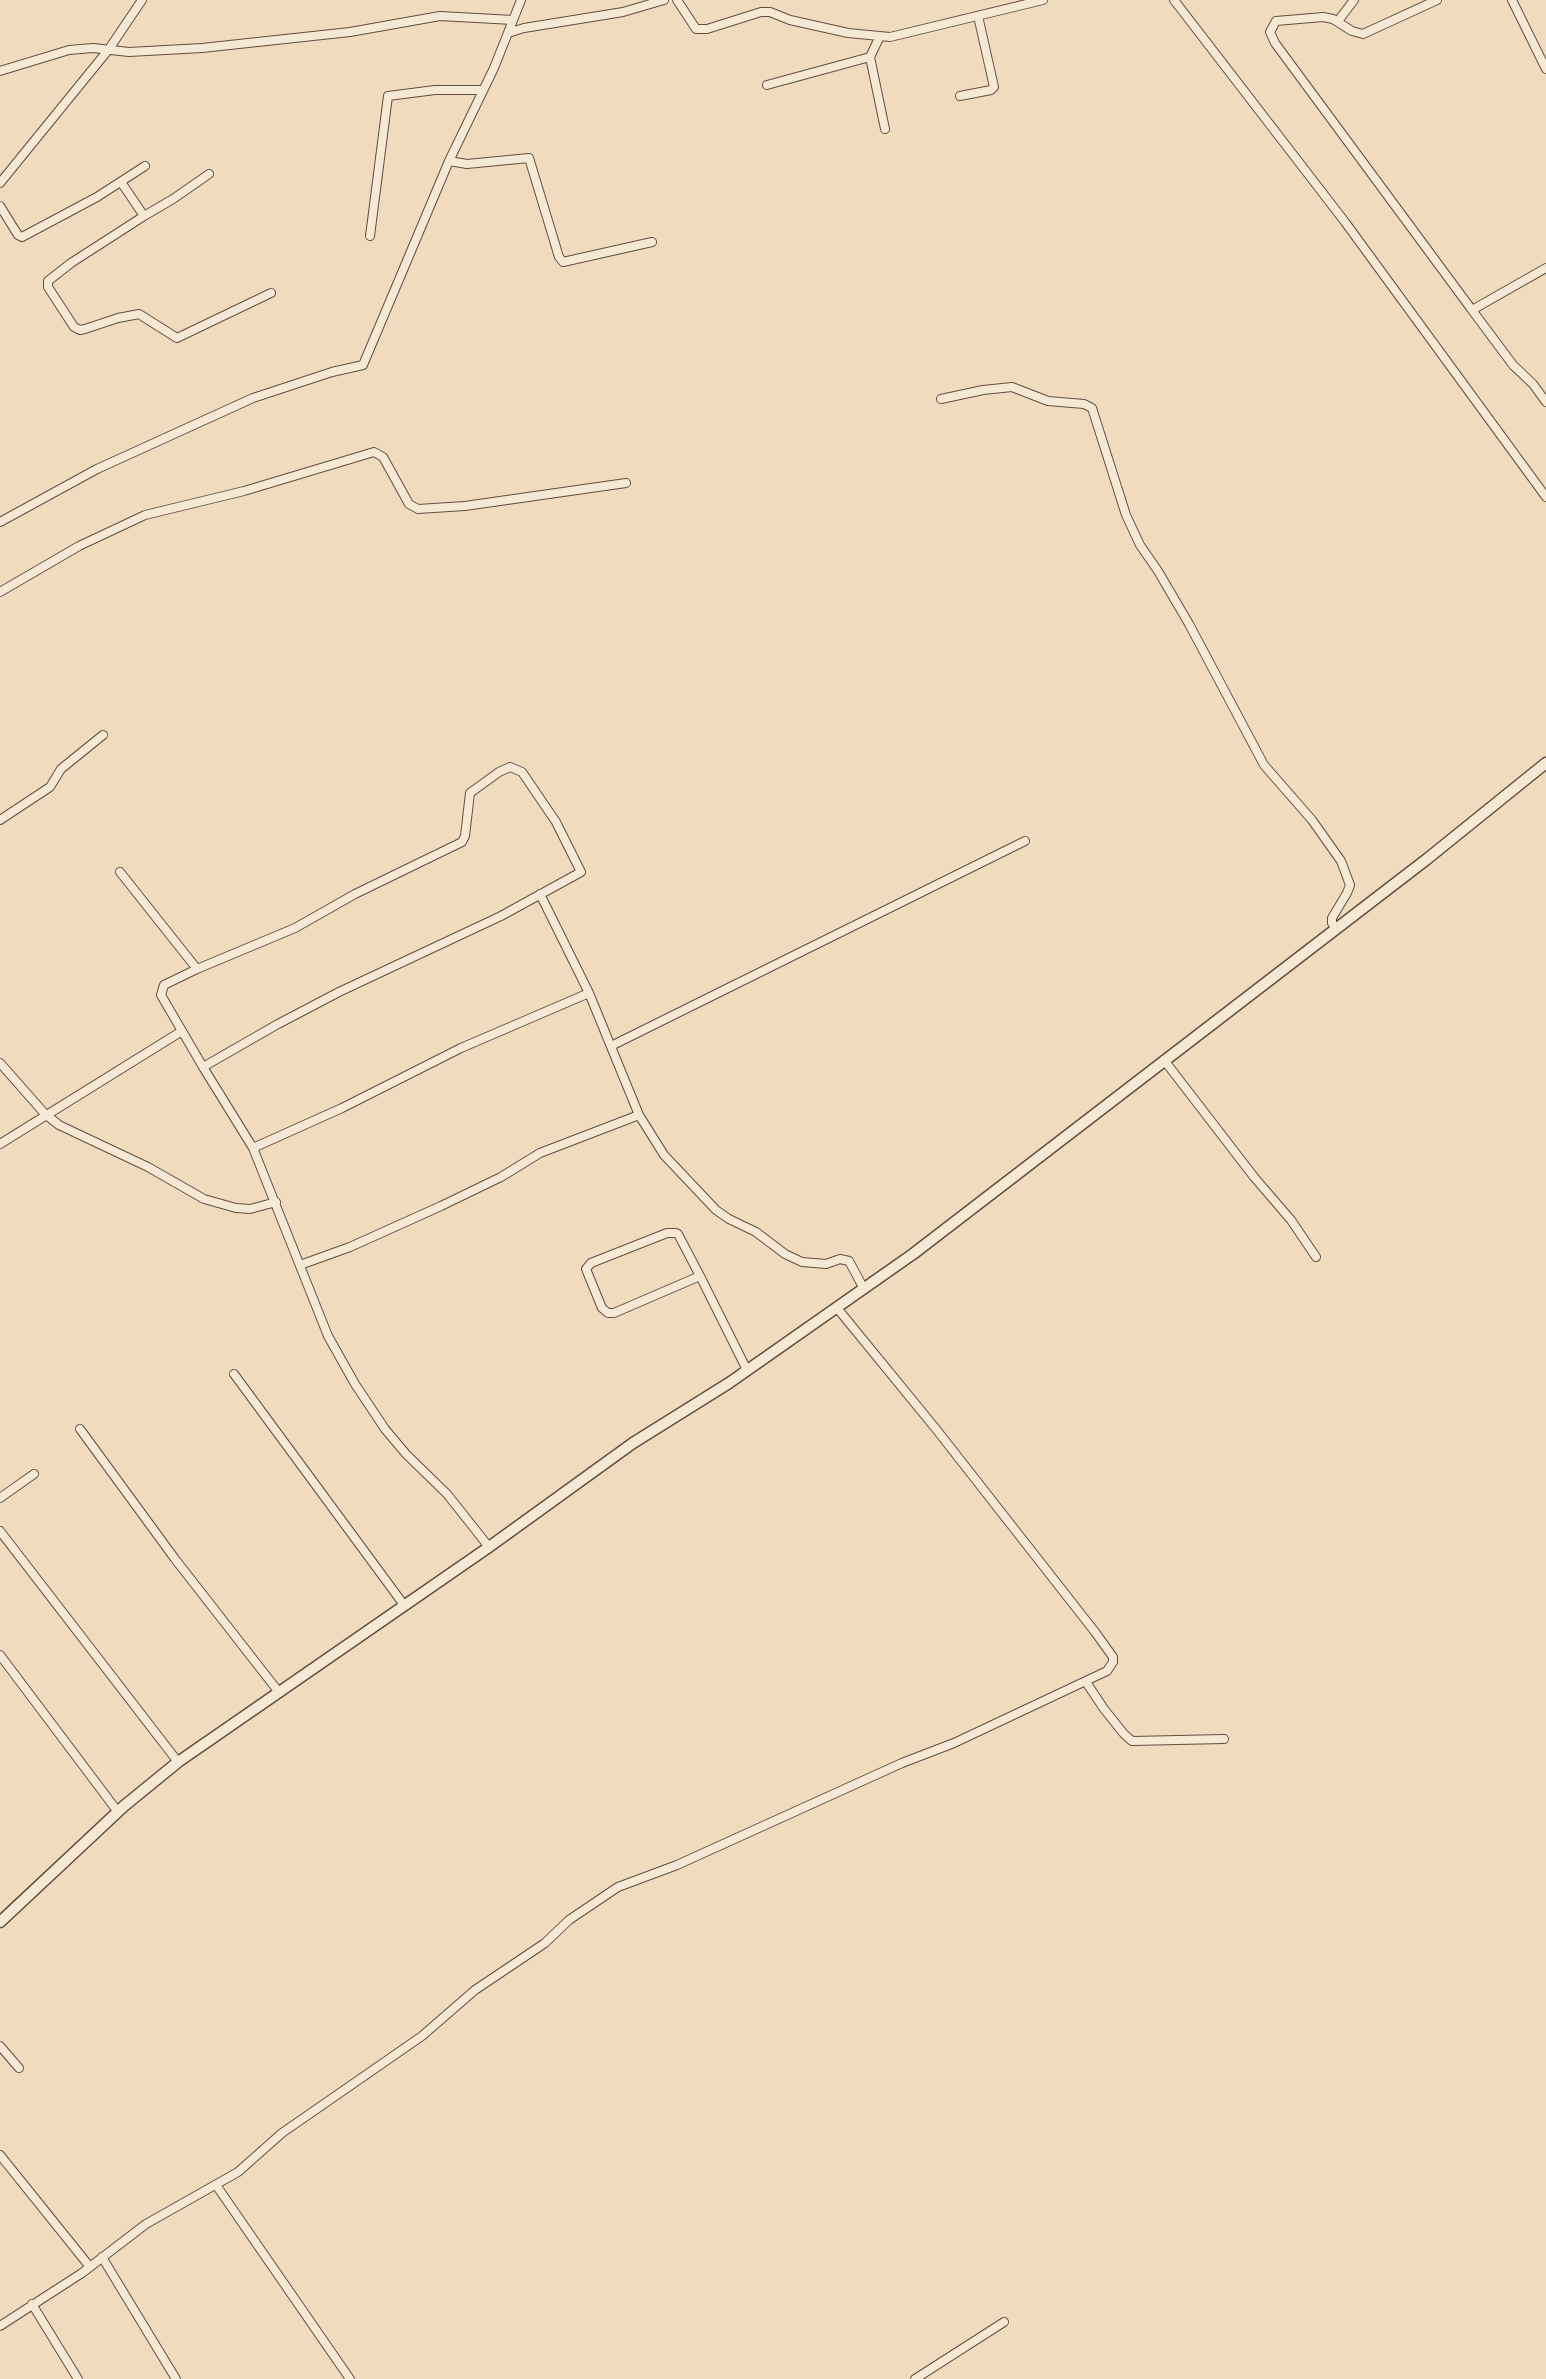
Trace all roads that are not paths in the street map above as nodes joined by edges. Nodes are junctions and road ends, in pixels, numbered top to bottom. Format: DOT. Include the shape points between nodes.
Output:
graph roads {
  1 [pos="142,0"];
  2 [pos="521,0"];
  3 [pos="664,0"];
  4 [pos="676,0"];
  5 [pos="1043,0"];
  6 [pos="1173,0"];
  7 [pos="1354,0"];
  8 [pos="1437,0"];
  9 [pos="1512,0"];
  10 [pos="978,15"];
  11 [pos="513,20"];
  12 [pos="1338,21"];
  13 [pos="508,33"];
  14 [pos="880,36"];
  15 [pos="109,49"];
  16 [pos="870,57"];
  17 [pos="1546,69"];
  18 [pos="0,71"];
  19 [pos="767,85"];
  20 [pos="483,90"];
  21 [pos="960,96"];
  22 [pos="885,129"];
  23 [pos="449,160"];
  24 [pos="145,166"];
  25 [pos="209,174"];
  26 [pos="121,182"];
  27 [pos="0,183"];
  28 [pos="0,206"];
  29 [pos="144,216"];
  30 [pos="370,236"];
  31 [pos="652,242"];
  32 [pos="1546,268"];
  33 [pos="271,293"];
  34 [pos="1472,310"];
  35 [pos="941,399"];
  36 [pos="1546,402"];
  37 [pos="626,483"];
  38 [pos="1546,497"];
  39 [pos="0,522"];
  40 [pos="0,592"];
  41 [pos="103,735"];
  42 [pos="1546,763"];
  43 [pos="0,820"];
  44 [pos="1025,841"];
  45 [pos="120,872"];
  46 [pos="540,894"];
  47 [pos="1336,929"];
  48 [pos="197,969"];
  49 [pos="589,993"];
  50 [pos="182,1031"];
  51 [pos="611,1046"];
  52 [pos="1164,1060"];
  53 [pos="0,1063"];
  54 [pos="203,1067"];
  55 [pos="45,1114"];
  56 [pos="639,1115"];
  57 [pos="0,1144"];
  58 [pos="253,1148"];
  59 [pos="276,1202"];
  60 [pos="1316,1257"];
  61 [pos="300,1266"];
  62 [pos="700,1276"];
  63 [pos="864,1289"];
  64 [pos="837,1308"];
  65 [pos="747,1371"];
  66 [pos="234,1374"];
  67 [pos="80,1429"];
  68 [pos="34,1474"];
  69 [pos="0,1498"];
  70 [pos="0,1531"];
  71 [pos="489,1546"];
  72 [pos="404,1605"];
  73 [pos="0,1655"];
  74 [pos="1086,1682"];
  75 [pos="278,1691"];
  76 [pos="1224,1739"];
  77 [pos="178,1762"];
  78 [pos="118,1812"];
  79 [pos="0,1922"];
  80 [pos="0,2046"];
  81 [pos="19,2068"];
  82 [pos="0,2155"];
  83 [pos="216,2185"];
  84 [pos="102,2257"];
  85 [pos="90,2267"];
  86 [pos="32,2304"];
  87 [pos="1004,2322"];
  88 [pos="0,2326"];
  89 [pos="78,2379"];
  90 [pos="176,2379"];
  91 [pos="350,2379"];
  92 [pos="915,2379"];
  1 -- 15 [label="street"];
  2 -- 11 [label="street"];
  3 -- 13 [label="street" via="623,12"];
  4 -- 14 [label="street" via="696,29 770,12 848,33"];
  5 -- 10 [label="street"];
  6 -- 38 [label="street" via="1346,222"];
  7 -- 12 [label="street"];
  8 -- 12 [label="street" via="1364,34"];
  9 -- 17 [label="street"];
  10 -- 14 [label="street" via="890,37"];
  10 -- 21 [label="street" via="994,87"];
  11 -- 13 [label="street"];
  11 -- 15 [label="street" via="440,16 350,32 202,48 129,52"];
  12 -- 34 [label="street" via="1323,17 1280,20 1270,32"];
  13 -- 20 [label="street"];
  14 -- 16 [label="street"];
  15 -- 18 [label="street" via="69,50"];
  15 -- 27 [label="street"];
  16 -- 19 [label="street"];
  16 -- 22 [label="street"];
  20 -- 23 [label="street"];
  20 -- 30 [label="street" via="435,90 388,96"];
  23 -- 31 [label="street" via="467,164 529,158 563,262"];
  23 -- 39 [label="street" via="363,364 253,398 97,470"];
  24 -- 26 [label="street"];
  25 -- 29 [label="street"];
  26 -- 28 [label="street" via="22,237"];
  26 -- 29 [label="street"];
  29 -- 33 [label="street" via="48,281 74,327 80,330 139,314 177,338"];
  32 -- 34 [label="street"];
  34 -- 36 [label="street"];
  35 -- 47 [label="street" via="1012,387 1048,401 1092,408 1126,515 1140,545 1190,624 1264,765 1341,861 1350,885 1332,918"];
  37 -- 40 [label="street" via="418,509 409,504 383,457 374,452 146,515 78,546"];
  41 -- 43 [label="street" via="61,770 50,787"];
  42 -- 47 [label="street"];
  44 -- 51 [label="street"];
  45 -- 48 [label="street"];
  46 -- 48 [label="street" via="581,872 556,822 522,772 510,767 470,793 462,842 287,932"];
  46 -- 49 [label="street"];
  46 -- 54 [label="street" via="339,992"];
  47 -- 52 [label="street"];
  48 -- 50 [label="street" via="162,988 161,995"];
  49 -- 51 [label="street"];
  49 -- 58 [label="street" via="460,1047 342,1108"];
  50 -- 54 [label="street"];
  50 -- 55 [label="street"];
  51 -- 56 [label="street"];
  52 -- 60 [label="street"];
  52 -- 63 [label="street"];
  53 -- 55 [label="street"];
  54 -- 58 [label="street"];
  55 -- 57 [label="street"];
  55 -- 59 [label="street" via="75,1134 148,1167 204,1199 250,1209"];
  56 -- 61 [label="street" via="540,1153 441,1206"];
  56 -- 63 [label="street" via="664,1155 716,1210 765,1237 793,1259 813,1264 849,1260"];
  58 -- 59 [label="street"];
  59 -- 61 [label="street"];
  61 -- 71 [label="street" via="328,1336 385,1429 447,1494"];
  62 -- 62 [label="street" via="678,1234 673,1232 591,1263 586,1269 602,1308 608,1313"];
  62 -- 65 [label="street"];
  63 -- 64 [label="street"];
  64 -- 65 [label="street"];
  64 -- 74 [label="street" via="1113,1657 1107,1671"];
  65 -- 71 [label="street" via="633,1443"];
  66 -- 72 [label="street"];
  67 -- 75 [label="street"];
  68 -- 69 [label="street"];
  70 -- 77 [label="street"];
  71 -- 72 [label="street"];
  72 -- 75 [label="street"];
  73 -- 78 [label="street"];
  74 -- 76 [label="street" via="1132,1740"];
  74 -- 83 [label="street" via="677,1865 618,1887"];
  75 -- 77 [label="street"];
  77 -- 78 [label="street"];
  78 -- 79 [label="street"];
  80 -- 81 [label="street"];
  82 -- 85 [label="street"];
  83 -- 84 [label="street" via="146,2224"];
  83 -- 91 [label="street"];
  84 -- 85 [label="street"];
  84 -- 90 [label="street"];
  85 -- 86 [label="street"];
  86 -- 88 [label="street"];
  86 -- 89 [label="street"];
  87 -- 92 [label="street"];
}
